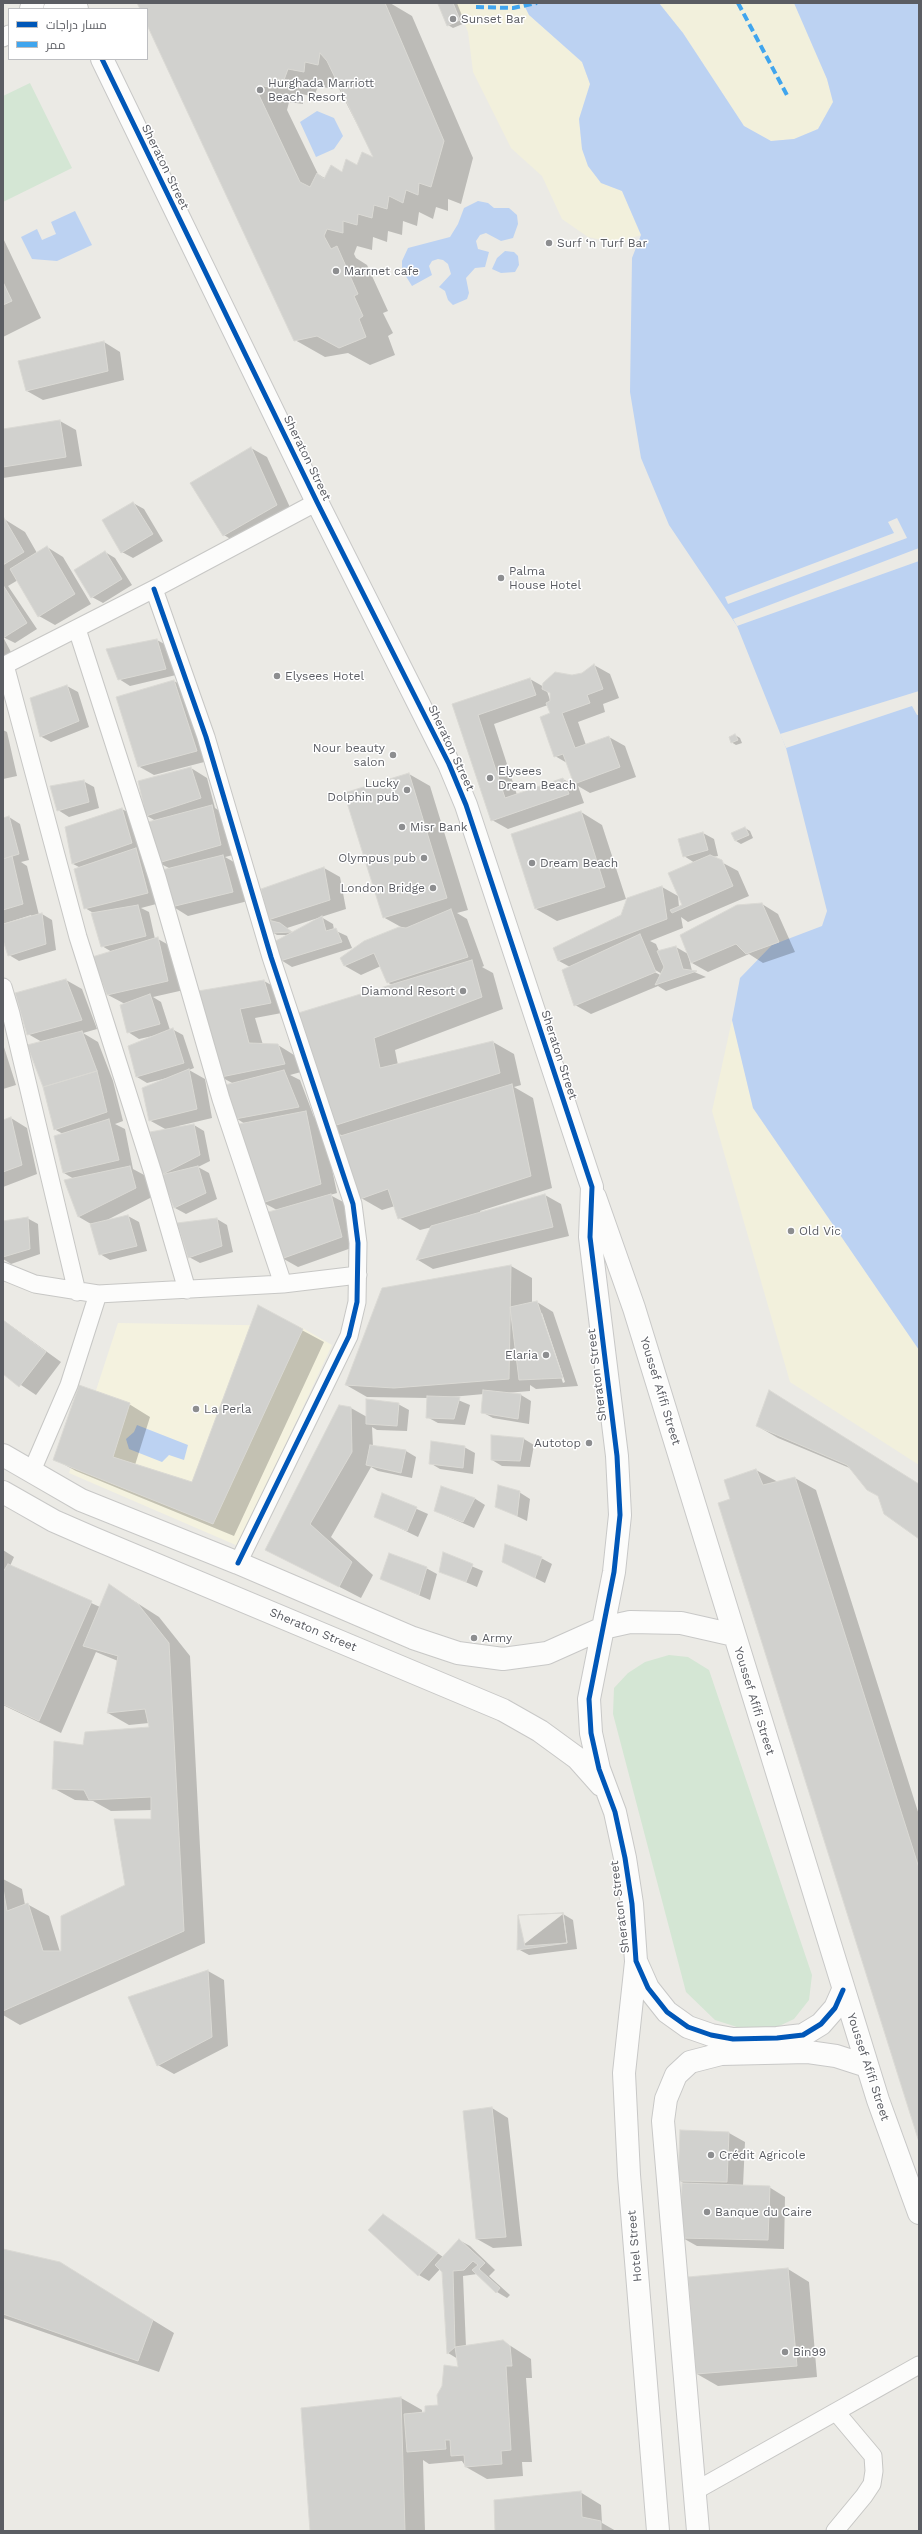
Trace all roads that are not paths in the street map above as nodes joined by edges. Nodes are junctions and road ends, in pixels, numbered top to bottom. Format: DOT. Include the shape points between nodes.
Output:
graph roads {
  1 [pos="63,3"];
  2 [pos="54,8"];
  3 [pos="102,60"];
  4 [pos="317,502"];
  5 [pos="154,590"];
  6 [pos="77,629"];
  7 [pos="4,666"];
  8 [pos="3,987"];
  9 [pos="592,1187"];
  10 [pos="3,1271"];
  11 [pos="358,1275"];
  12 [pos="283,1284"];
  13 [pos="187,1290"];
  14 [pos="77,1292"];
  15 [pos="98,1294"];
  16 [pos="3,1455"];
  17 [pos="31,1473"];
  18 [pos="3,1492"];
  19 [pos="238,1563"];
  20 [pos="602,1628"];
  21 [pos="734,1634"];
  22 [pos="607,1792"];
  23 [pos="636,1961"];
  24 [pos="843,1990"];
  25 [pos="779,2045"];
  26 [pos="867,2066"];
  27 [pos="919,2213"];
  28 [pos="919,2365"];
  29 [pos="836,2412"];
  30 [pos="695,2491"];
  31 [pos="658,2531"];
  32 [pos="698,2531"];
  33 [pos="834,2531"];
  1 -- 2 [label="street"];
  3 -- 4 [label="street, Sheraton Street"];
  4 -- 5 [label="street"];
  4 -- 9 [label="street, Sheraton Street" via="424,712 466,805"];
  5 -- 6 [label="street"];
  5 -- 11 [label="street" via="206,738 271,957 352,1204 358,1243"];
  6 -- 7 [label="street"];
  6 -- 12 [label="street" via="157,877 221,1099"];
  7 -- 13 [label="street" via="78,938 153,1173"];
  8 -- 14 [label="street"];
  9 -- 20 [label="street, Sheraton Street" via="590,1237 617,1456 620,1515 614,1572"];
  9 -- 21 [label="street, Youssef Afifi Street" via="634,1308"];
  10 -- 14 [label="street" via="35,1284"];
  11 -- 12 [label="street"];
  11 -- 19 [label="street" via="357,1302 349,1336"];
  12 -- 13 [label="street"];
  13 -- 15 [label="street"];
  14 -- 15 [label="street"];
  15 -- 17 [label="street" via="68,1385"];
  16 -- 17 [label="street"];
  17 -- 19 [label="street" via="81,1500"];
  18 -- 22 [label="street, Sheraton Street" via="54,1521 503,1710 540,1731 577,1758"];
  19 -- 20 [label="street" via="413,1638 458,1653 503,1659 547,1653"];
  20 -- 21 [label="street" via="630,1622 656,1621 681,1623"];
  20 -- 22 [label="street, Sheraton Street" via="589,1699 591,1732"];
  21 -- 24 [label="street, Youssef Afifi Street"];
  22 -- 23 [label="street, Sheraton Street" via="625,1858 632,1904"];
  23 -- 25 [label="street, Sheraton Street" via="648,1988 667,2012 688,2027 711,2035"];
  23 -- 31 [label="street, Hotel Street" via="624,2073 629,2175"];
  24 -- 25 [label="street" via="835,2008 821,2024"];
  24 -- 26 [label="street, Youssef Afifi Street"];
  25 -- 26 [label="street" via="836,2056"];
  25 -- 30 [label="street" via="721,2054 690,2062 676,2075 666,2099 663,2121"];
  26 -- 27 [label="street, Youssef Afifi Street"];
  28 -- 29 [label="street"];
  29 -- 30 [label="street"];
  29 -- 33 [label="street" via="872,2456 874,2471 872,2484 864,2496"];
  30 -- 32 [label="street"];
}
